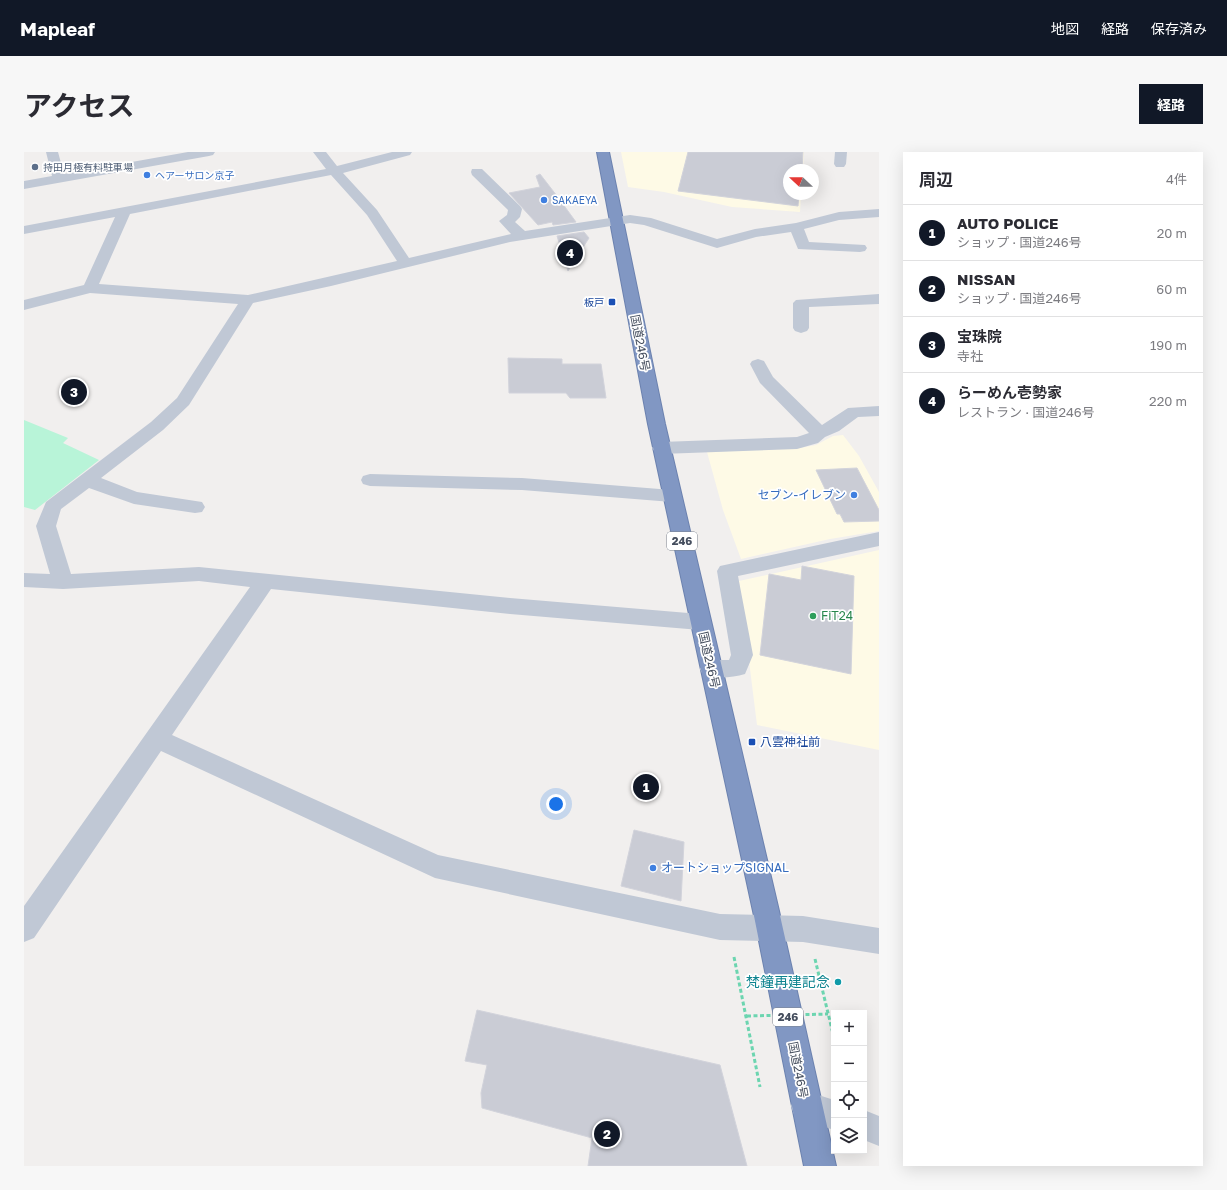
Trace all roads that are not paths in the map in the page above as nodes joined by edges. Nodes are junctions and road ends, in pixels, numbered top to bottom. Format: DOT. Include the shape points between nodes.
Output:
graph roads {
  1 [pos="52,152"];
  2 [pos="209,152"];
  3 [pos="319,152"];
  4 [pos="406,152"];
  5 [pos="603,152"];
  6 [pos="334,171"];
  7 [pos="477,172"];
  8 [pos="59,179"];
  9 [pos="24,185"];
  10 [pos="125,210"];
  11 [pos="879,213"];
  12 [pos="615,220"];
  13 [pos="796,227"];
  14 [pos="24,230"];
  15 [pos="522,236"];
  16 [pos="860,248"];
  17 [pos="406,264"];
  18 [pos="90,288"];
  19 [pos="879,299"];
  20 [pos="248,300"];
  21 [pos="24,305"];
  22 [pos="801,328"];
  23 [pos="758,364"];
  24 [pos="879,411"];
  25 [pos="819,433"];
  26 [pos="661,448"];
  27 [pos="87,480"];
  28 [pos="370,480"];
  29 [pos="672,496"];
  30 [pos="195,507"];
  31 [pos="879,539"];
  32 [pos="24,580"];
  33 [pos="265,581"];
  34 [pos="63,582"];
  35 [pos="700,622"];
  36 [pos="711,669"];
  37 [pos="156,738"];
  38 [pos="770,928"];
  39 [pos="24,929"];
  40 [pos="879,942"];
  41 [pos="806,1106"];
  42 [pos="831,1114"];
  43 [pos="867,1126"];
  44 [pos="879,1131"];
  45 [pos="820,1166"];
  1 -- 8 [label="street"];
  2 -- 8 [label="street"];
  3 -- 6 [label="street"];
  4 -- 6 [label="street"];
  5 -- 12 [label="highway, 国道246号 / 246"];
  6 -- 10 [label="street"];
  6 -- 17 [label="street" via="372,213"];
  7 -- 15 [label="street" via="515,209 513,217 506,221"];
  8 -- 9 [label="street"];
  10 -- 14 [label="street"];
  10 -- 18 [label="street"];
  11 -- 13 [label="street" via="839,216"];
  12 -- 13 [label="street" via="630,218 646,221 717,244 755,233"];
  12 -- 15 [label="street"];
  12 -- 26 [label="highway, 国道246号 / 246"];
  13 -- 16 [label="street" via="803,246"];
  15 -- 17 [label="street"];
  17 -- 20 [label="street"];
  18 -- 20 [label="street"];
  18 -- 21 [label="street"];
  19 -- 22 [label="street" via="801,303"];
  20 -- 27 [label="street" via="183,401 157,426"];
  23 -- 25 [label="street" via="766,379"];
  24 -- 25 [label="street" via="854,412 833,427"];
  25 -- 26 [label="street" via="812,439 797,443"];
  26 -- 29 [label="highway, 国道246号 / 246"];
  27 -- 30 [label="street" via="134,498"];
  27 -- 34 [label="street" via="53,506 46,526"];
  28 -- 29 [label="street" via="522,484"];
  29 -- 35 [label="highway, 国道246号 / 246"];
  31 -- 36 [label="street" via="727,571 742,655 737,668"];
  32 -- 34 [label="street"];
  33 -- 34 [label="street" via="199,574"];
  33 -- 35 [label="street"];
  33 -- 37 [label="street"];
  35 -- 36 [label="highway, 国道246号 / 246"];
  36 -- 38 [label="highway, 国道246号 / 246"];
  37 -- 38 [label="street" via="435,866 688,922 720,927"];
  37 -- 39 [label="street"];
  38 -- 40 [label="street" via="803,929"];
  38 -- 41 [label="highway, 国道246号 / 246"];
  41 -- 42 [label="street"];
  41 -- 45 [label="highway, 国道246号 / 246"];
  43 -- 44 [label="street"];
}
